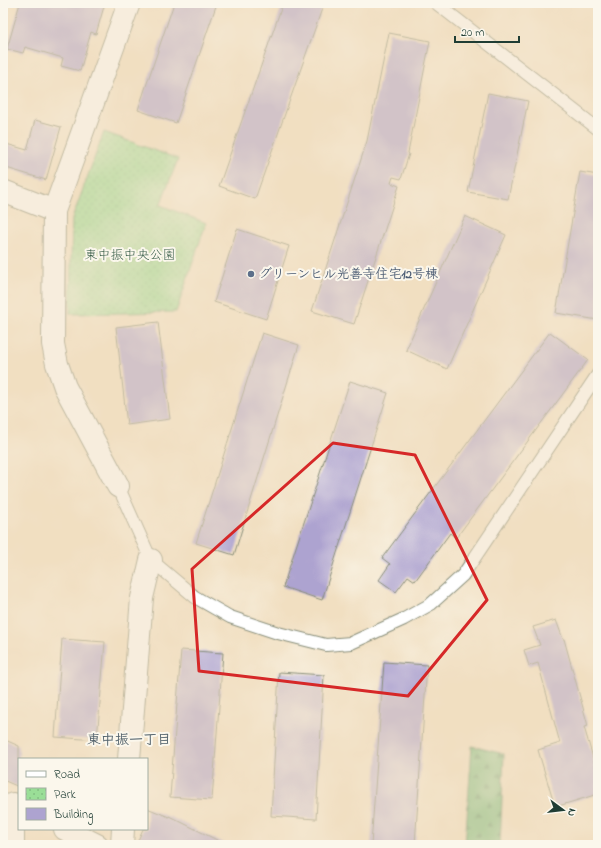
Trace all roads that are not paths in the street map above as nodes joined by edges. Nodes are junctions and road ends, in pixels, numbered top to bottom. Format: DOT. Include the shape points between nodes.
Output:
graph roads {
  1 [pos="129,3"];
  2 [pos="436,3"];
  3 [pos="598,129"];
  4 [pos="3,192"];
  5 [pos="54,211"];
  6 [pos="598,374"];
  7 [pos="118,486"];
  8 [pos="150,560"];
  9 [pos="129,758"];
  10 [pos="12,803"];
  11 [pos="67,830"];
  12 [pos="123,830"];
  13 [pos="13,845"];
  14 [pos="97,845"];
  15 [pos="122,845"];
  1 -- 5 [label="street"];
  2 -- 3 [label="lane"];
  4 -- 5 [label="street"];
  5 -- 7 [label="street" via="53,344 57,364 65,387"];
  6 -- 8 [label="lane" via="463,575 431,604 351,643 326,645 230,617 195,597"];
  7 -- 8 [label="lane"];
  8 -- 9 [label="street" via="142,598"];
  10 -- 13 [label="street"];
  11 -- 14 [label="street"];
  12 -- 15 [label="street"];
}
